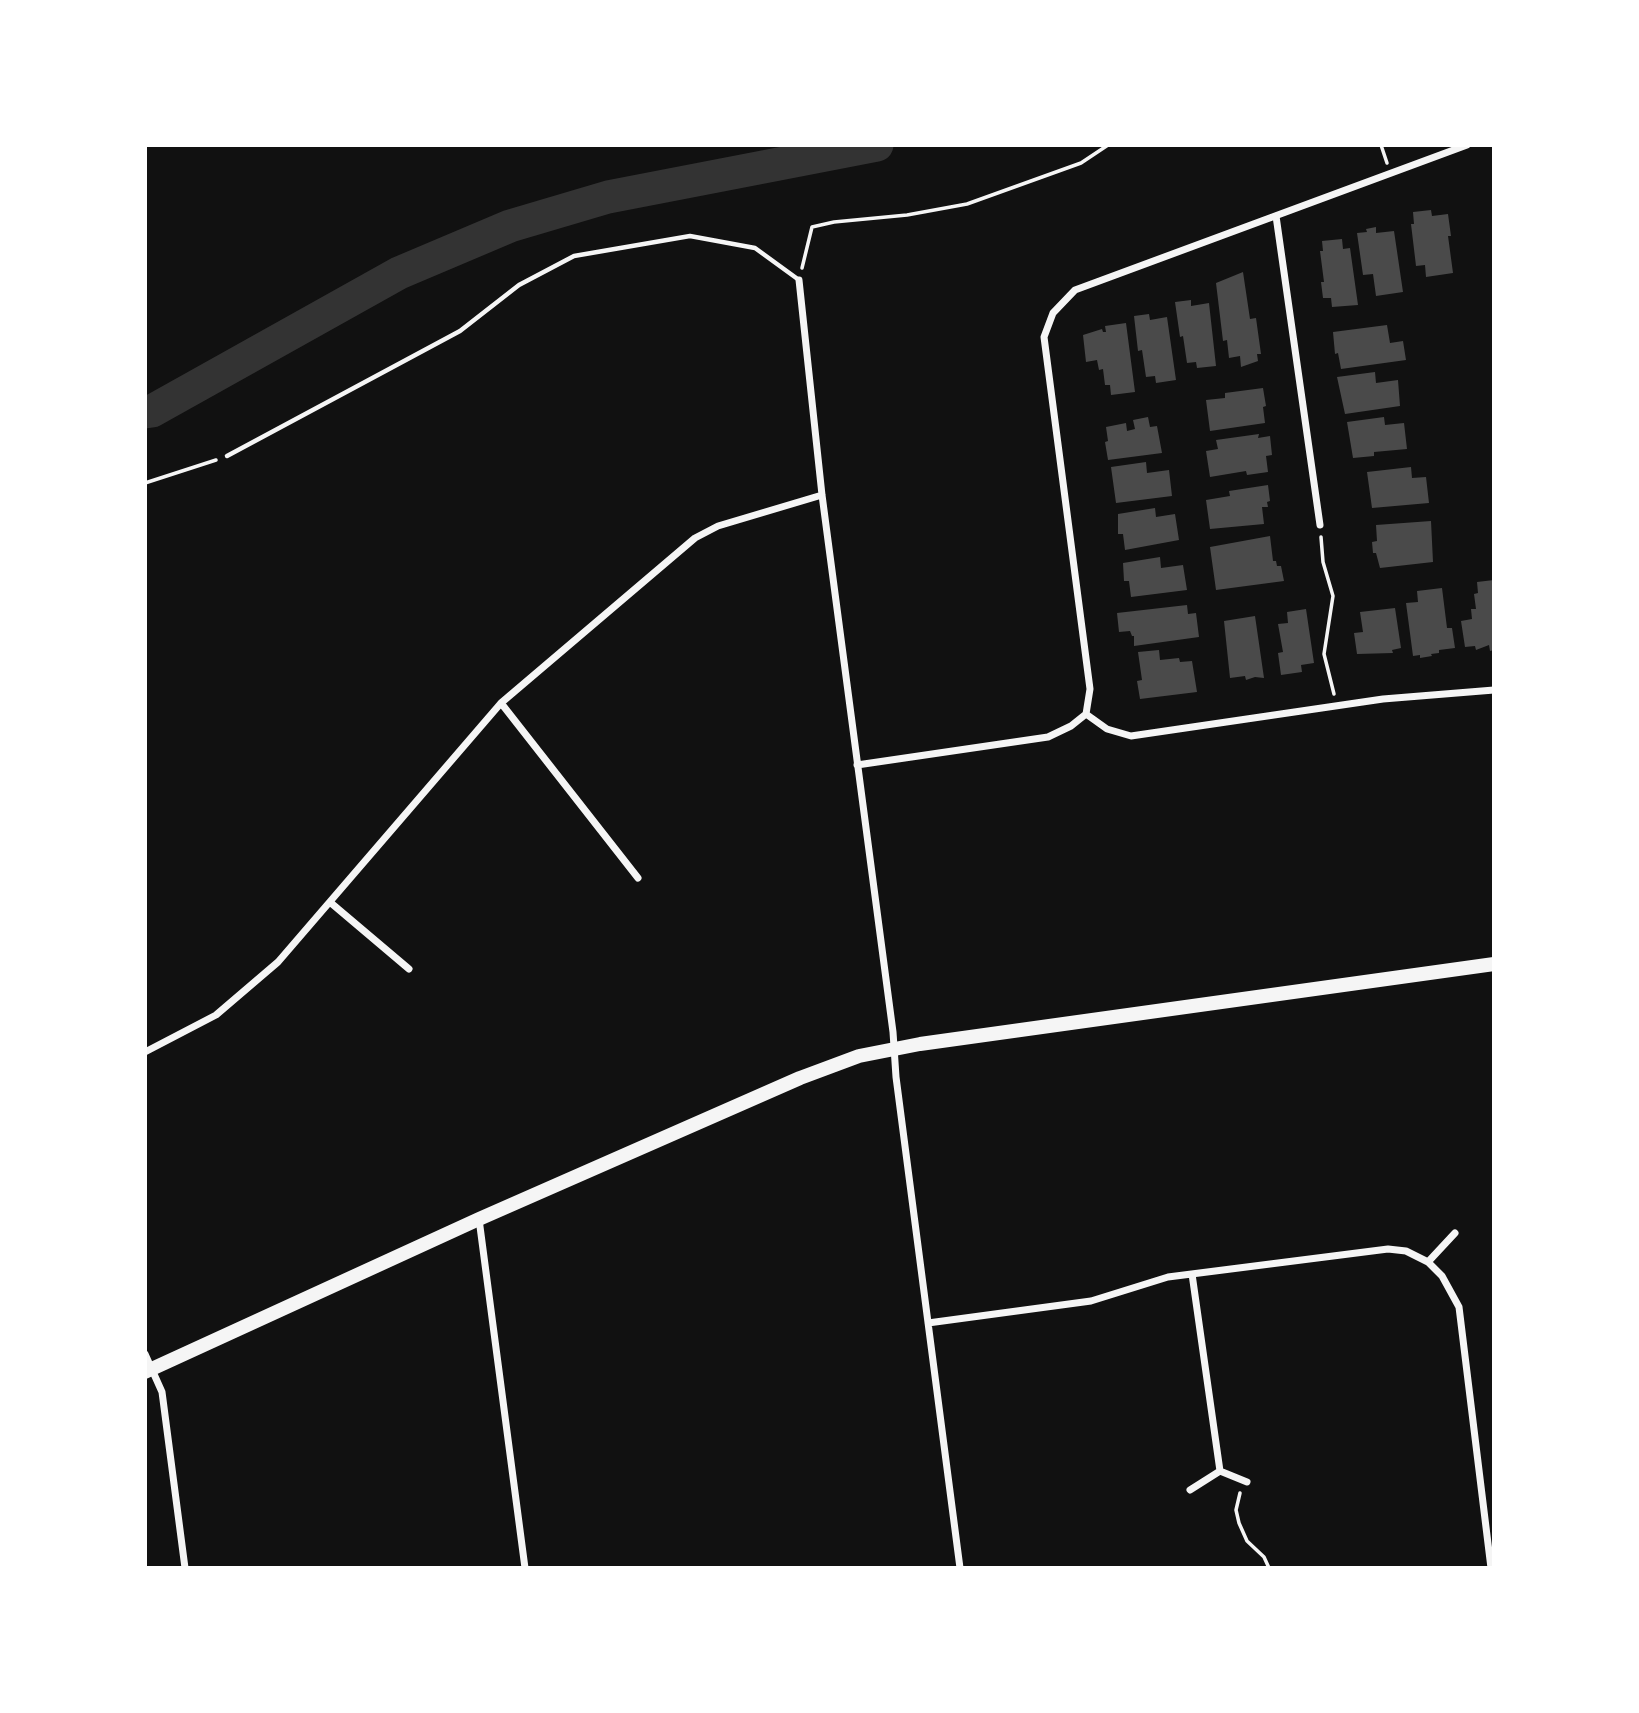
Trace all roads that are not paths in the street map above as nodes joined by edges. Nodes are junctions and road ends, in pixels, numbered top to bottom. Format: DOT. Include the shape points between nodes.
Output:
graph roads {
  1 [pos="1467,145"];
  2 [pos="1276,216"];
  3 [pos="799,280"];
  4 [pos="227,456"];
  5 [pos="822,495"];
  6 [pos="1320,524"];
  7 [pos="1494,690"];
  8 [pos="501,703"];
  9 [pos="1086,714"];
  10 [pos="857,765"];
  11 [pos="638,878"];
  12 [pos="331,903"];
  13 [pos="1494,964"];
  14 [pos="409,969"];
  15 [pos="894,1048"];
  16 [pos="145,1052"];
  17 [pos="479,1219"];
  18 [pos="1455,1233"];
  19 [pos="1428,1262"];
  20 [pos="1192,1274"];
  21 [pos="928,1323"];
  22 [pos="145,1354"];
  23 [pos="149,1370"];
  24 [pos="1220,1471"];
  25 [pos="1247,1482"];
  26 [pos="1190,1490"];
  27 [pos="185,1568"];
  28 [pos="526,1568"];
  29 [pos="960,1568"];
  30 [pos="1492,1568"];
  1 -- 2 [label="street"];
  2 -- 6 [label="street"];
  2 -- 9 [label="street" via="1075,290 1053,313 1044,337 1090,689"];
  3 -- 4 [label="lane" via="755,248 690,236 574,256 519,285 460,331"];
  3 -- 5 [label="street"];
  5 -- 8 [label="street" via="719,526 695,538"];
  5 -- 10 [label="street"];
  7 -- 9 [label="street" via="1383,699 1131,736 1107,729"];
  8 -- 11 [label="street"];
  8 -- 12 [label="street"];
  9 -- 10 [label="street" via="1048,737"];
  10 -- 15 [label="street"];
  12 -- 14 [label="street"];
  12 -- 16 [label="street" via="278,962 216,1016"];
  13 -- 15 [label="main road"];
  15 -- 17 [label="main road" via="810,1074"];
  15 -- 21 [label="street"];
  17 -- 23 [label="main road"];
  17 -- 28 [label="street"];
  18 -- 19 [label="street"];
  19 -- 20 [label="street" via="1406,1251 1388,1249"];
  19 -- 30 [label="street" via="1443,1276 1459,1307"];
  20 -- 21 [label="street" via="1091,1301"];
  20 -- 24 [label="street"];
  21 -- 29 [label="street"];
  22 -- 23 [label="street"];
  23 -- 27 [label="street" via="162,1392"];
  24 -- 25 [label="street"];
  24 -- 26 [label="street"];
}
